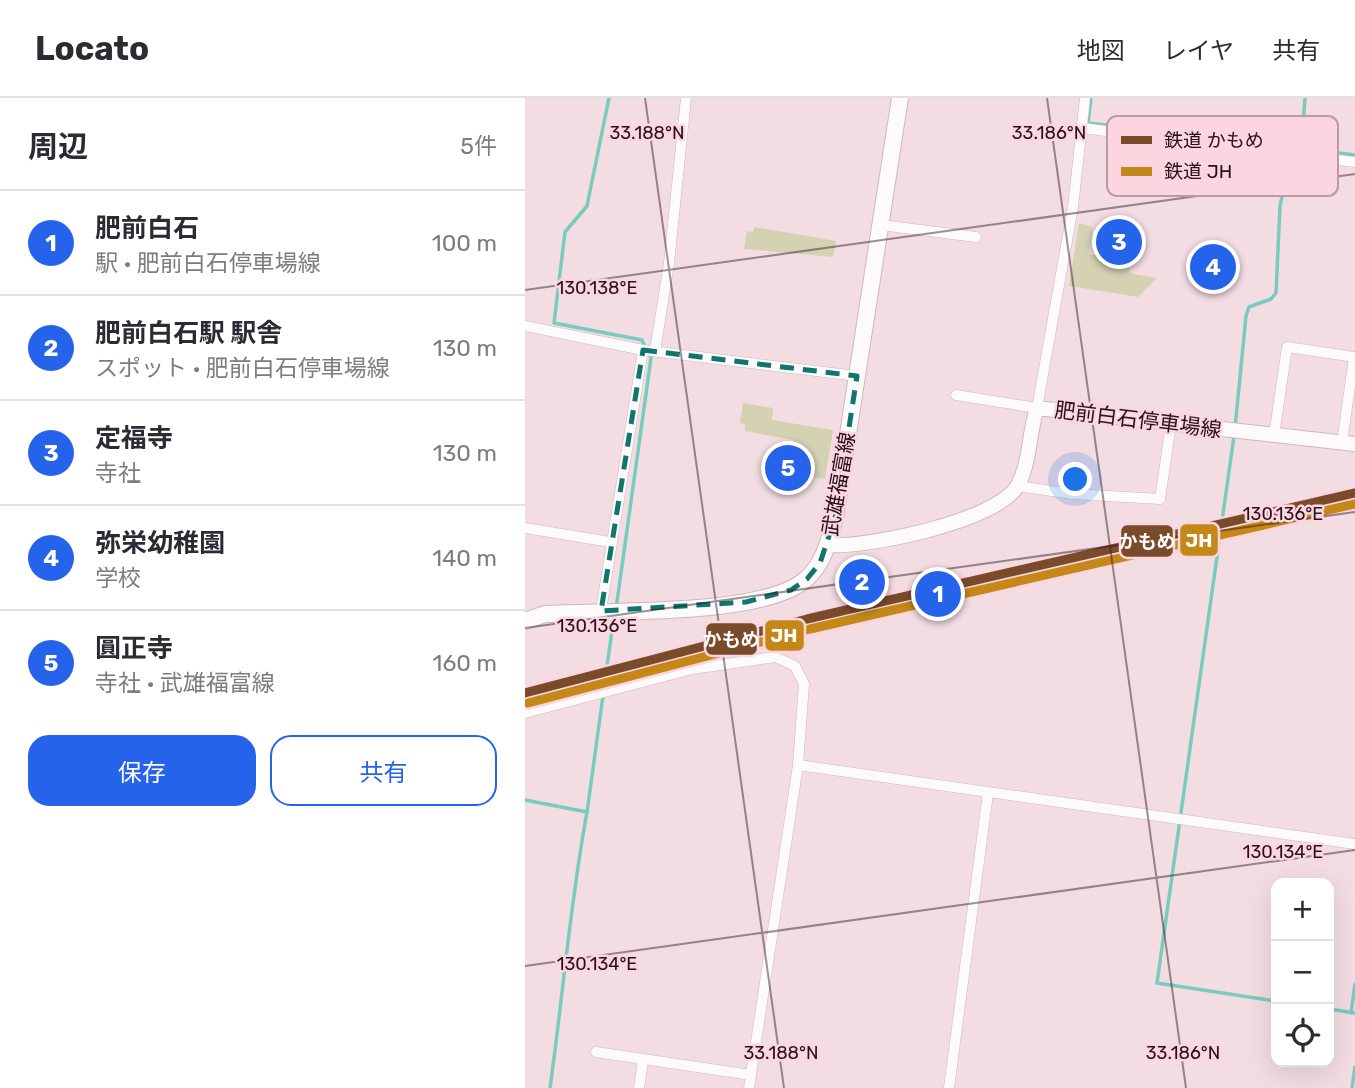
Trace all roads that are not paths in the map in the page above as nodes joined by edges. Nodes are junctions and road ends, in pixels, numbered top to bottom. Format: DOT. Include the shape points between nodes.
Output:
graph roads {
  1 [pos="686,98"];
  2 [pos="900,98"];
  3 [pos="1085,98"];
  4 [pos="1081,128"];
  5 [pos="1107,131"];
  6 [pos="881,225"];
  7 [pos="976,237"];
  8 [pos="525,326"];
  9 [pos="649,350"];
  10 [pos="1354,357"];
  11 [pos="857,376"];
  12 [pos="956,396"];
  13 [pos="1037,408"];
  14 [pos="1171,425"];
  15 [pos="1274,436"];
  16 [pos="1348,443"];
  17 [pos="1017,486"];
  18 [pos="525,528"];
  19 [pos="610,542"];
  20 [pos="828,545"];
  21 [pos="609,610"];
  22 [pos="525,621"];
  23 [pos="525,713"];
  24 [pos="798,765"];
  25 [pos="988,793"];
  26 [pos="1355,844"];
  27 [pos="596,1052"];
  28 [pos="643,1060"];
  29 [pos="751,1075"];
  30 [pos="639,1088"];
  31 [pos="749,1088"];
  32 [pos="949,1088"];
  1 -- 9 [label="street" via="669,262"];
  2 -- 6 [label="main road, 武雄福富線"];
  3 -- 4 [label="street"];
  4 -- 5 [label="street"];
  4 -- 13 [label="street" via="1073,208"];
  6 -- 7 [label="street"];
  6 -- 11 [label="main road, 武雄福富線"];
  8 -- 9 [label="street"];
  9 -- 11 [label="street"];
  9 -- 19 [label="street"];
  10 -- 15 [label="street" via="1287,347"];
  10 -- 16 [label="street"];
  11 -- 20 [label="main road, 武雄福富線"];
  12 -- 13 [label="street"];
  13 -- 14 [label="main road, 肥前白石停車場線"];
  13 -- 17 [label="main road, 肥前白石停車場線"];
  14 -- 15 [label="main road, 肥前白石停車場線"];
  14 -- 17 [label="street" via="1160,499"];
  15 -- 16 [label="main road, 肥前白石停車場線"];
  17 -- 20 [label="main road" via="1004,502 979,516 860,544"];
  18 -- 19 [label="street"];
  19 -- 21 [label="street"];
  20 -- 21 [label="main road, 武雄福富線" via="807,579 771,597"];
  21 -- 22 [label="main road, 武雄福富線" via="545,614"];
  23 -- 24 [label="street" via="692,669 782,657 795,666 804,684"];
  24 -- 25 [label="street"];
  24 -- 29 [label="street"];
  25 -- 26 [label="street"];
  25 -- 32 [label="street"];
  27 -- 28 [label="street"];
  28 -- 29 [label="street"];
  28 -- 30 [label="street"];
  29 -- 31 [label="street"];
}
